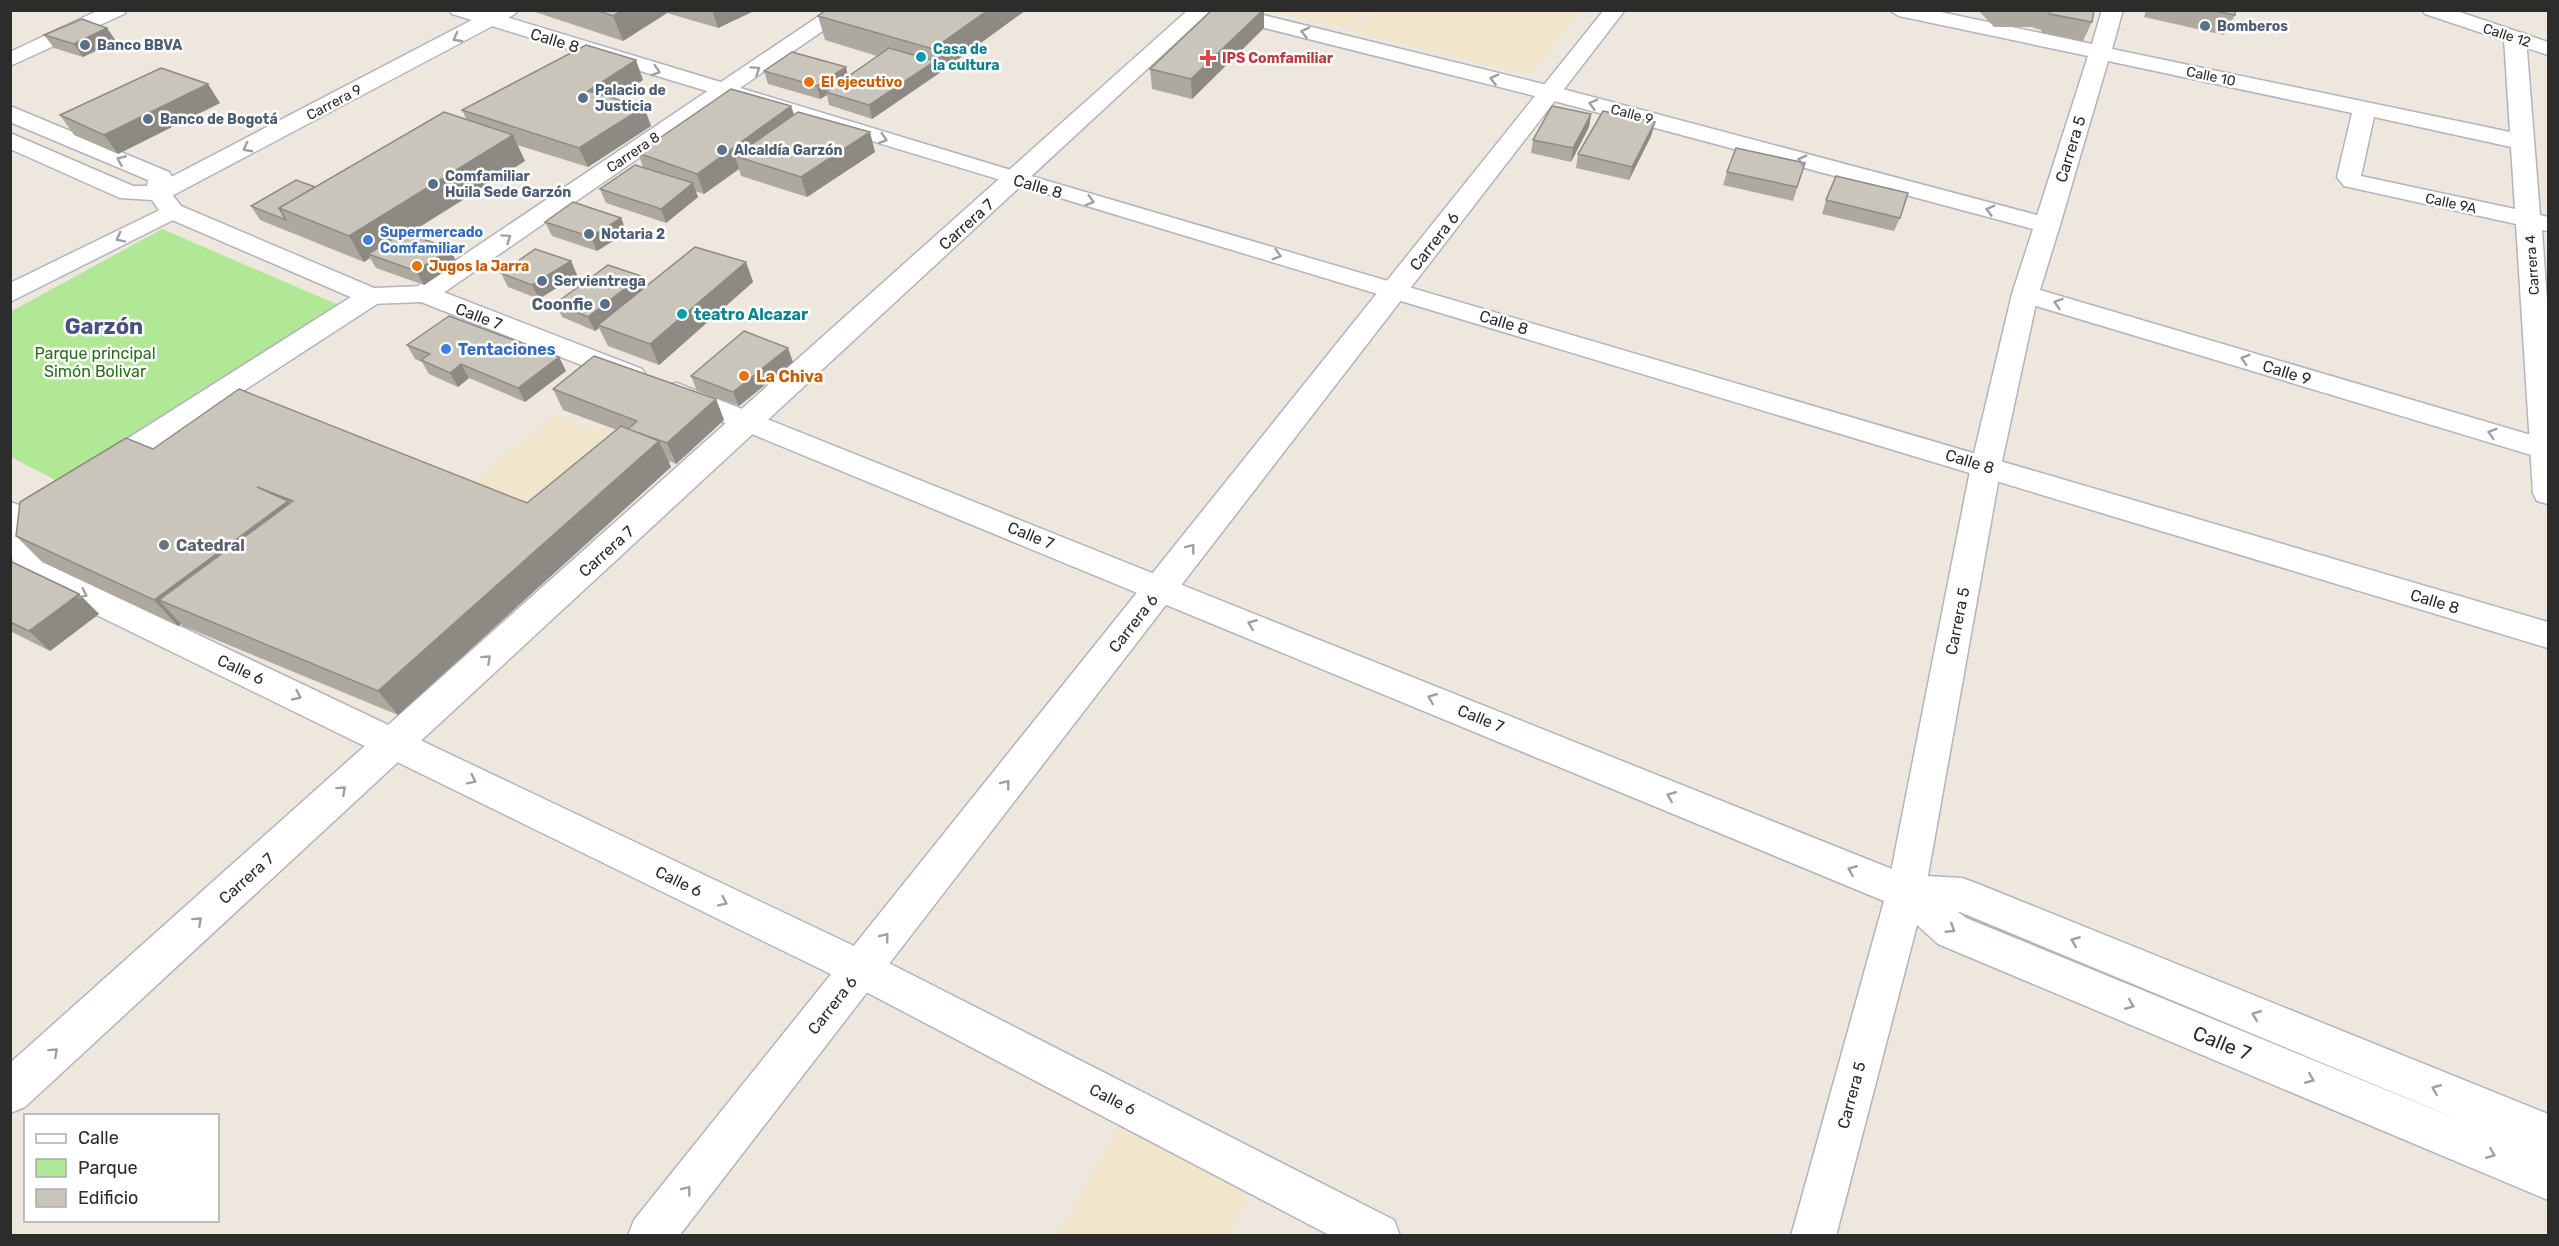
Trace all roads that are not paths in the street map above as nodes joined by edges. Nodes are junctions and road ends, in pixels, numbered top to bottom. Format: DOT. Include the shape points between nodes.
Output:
graph roads {
  1 [pos="117,10"];
  2 [pos="459,10"];
  3 [pos="843,10"];
  4 [pos="1201,10"];
  5 [pos="1216,10"];
  6 [pos="1615,10"];
  7 [pos="1899,10"];
  8 [pos="2113,10"];
  9 [pos="2432,10"];
  10 [pos="499,16"];
  11 [pos="2515,38"];
  12 [pos="2548,49"];
  13 [pos="2100,53"];
  14 [pos="10,60"];
  15 [pos="724,91"];
  16 [pos="1551,93"];
  17 [pos="2364,109"];
  18 [pos="10,113"];
  19 [pos="10,140"];
  20 [pos="2522,142"];
  21 [pos="1015,179"];
  22 [pos="166,202"];
  23 [pos="2538,222"];
  24 [pos="2047,225"];
  25 [pos="1395,290"];
  26 [pos="10,294"];
  27 [pos="424,294"];
  28 [pos="2025,294"];
  29 [pos="371,296"];
  30 [pos="749,421"];
  31 [pos="2547,449"];
  32 [pos="1986,466"];
  33 [pos="82,482"];
  34 [pos="2548,493"];
  35 [pos="25,513"];
  36 [pos="20,576"];
  37 [pos="1161,587"];
  38 [pos="2548,635"];
  39 [pos="395,743"];
  40 [pos="1906,892"];
  41 [pos="861,969"];
  42 [pos="10,1092"];
  43 [pos="2548,1135"];
  44 [pos="2548,1178"];
  45 [pos="650,1236"];
  46 [pos="1378,1236"];
  47 [pos="1813,1236"];
  1 -- 14 [label="street"];
  2 -- 10 [label="street, Calle 8"];
  15 -- 3 [label="street, Carrera 8, one-way"];
  4 -- 21 [label="street, Carrera 7"];
  16 -- 5 [label="street, Calle 9, one-way"];
  6 -- 16 [label="street, Carrera 6"];
  7 -- 13 [label="street, Calle 10"];
  8 -- 13 [label="street, Carrera 5"];
  9 -- 11 [label="street, Calle 12"];
  10 -- 15 [label="street, Calle 8, one-way"];
  10 -- 22 [label="street, Carrera 9, one-way"];
  11 -- 12 [label="street, Calle 12"];
  11 -- 20 [label="street, Carrera 4"];
  13 -- 17 [label="street, Calle 10"];
  13 -- 24 [label="street, Carrera 5"];
  15 -- 21 [label="street, Calle 8, one-way"];
  27 -- 15 [label="street, Carrera 8, one-way"];
  24 -- 16 [label="street, Calle 9, one-way"];
  16 -- 25 [label="street, Carrera 6"];
  17 -- 20 [label="street, Calle 10"];
  17 -- 23 [label="street, Calle 9A" via="2349,177 2353,181"];
  22 -- 18 [label="street, one-way" via="160,177"];
  19 -- 22 [label="street, Calle 7" via="129,193"];
  20 -- 23 [label="street, Carrera 4"];
  21 -- 25 [label="street, Calle 8, one-way"];
  21 -- 30 [label="street, Carrera 7"];
  22 -- 26 [label="street, Carrera 9, one-way"];
  22 -- 29 [label="street, Calle 7"];
  23 -- 31 [label="street, Carrera 4"];
  24 -- 28 [label="street, Carrera 5"];
  25 -- 32 [label="street, Calle 8"];
  37 -- 25 [label="street, Carrera 6, one-way"];
  27 -- 29 [label="street, Calle 7"];
  27 -- 30 [label="street, Calle 7"];
  31 -- 28 [label="street, Calle 9, one-way"];
  28 -- 32 [label="street, Carrera 5"];
  29 -- 33 [label="street"];
  30 -- 37 [label="street, Calle 7"];
  39 -- 30 [label="street, Carrera 7, one-way"];
  31 -- 34 [label="street, Carrera 4"];
  32 -- 38 [label="street, Calle 8"];
  32 -- 40 [label="street, Carrera 5"];
  35 -- 36 [label="street, Calle 6"];
  36 -- 39 [label="street, Calle 6, one-way"];
  40 -- 37 [label="street, Calle 7, one-way"];
  41 -- 37 [label="street, Carrera 6, one-way"];
  39 -- 41 [label="street, Calle 6, one-way"];
  42 -- 39 [label="street, Carrera 7, one-way"];
  43 -- 40 [label="street, Calle 7, one-way" via="1962,895"];
  40 -- 44 [label="street, Calle 7, one-way" via="1952,931"];
  40 -- 47 [label="street, Carrera 5"];
  45 -- 41 [label="street, Carrera 6, one-way"];
  41 -- 46 [label="street, Calle 6"];
}
